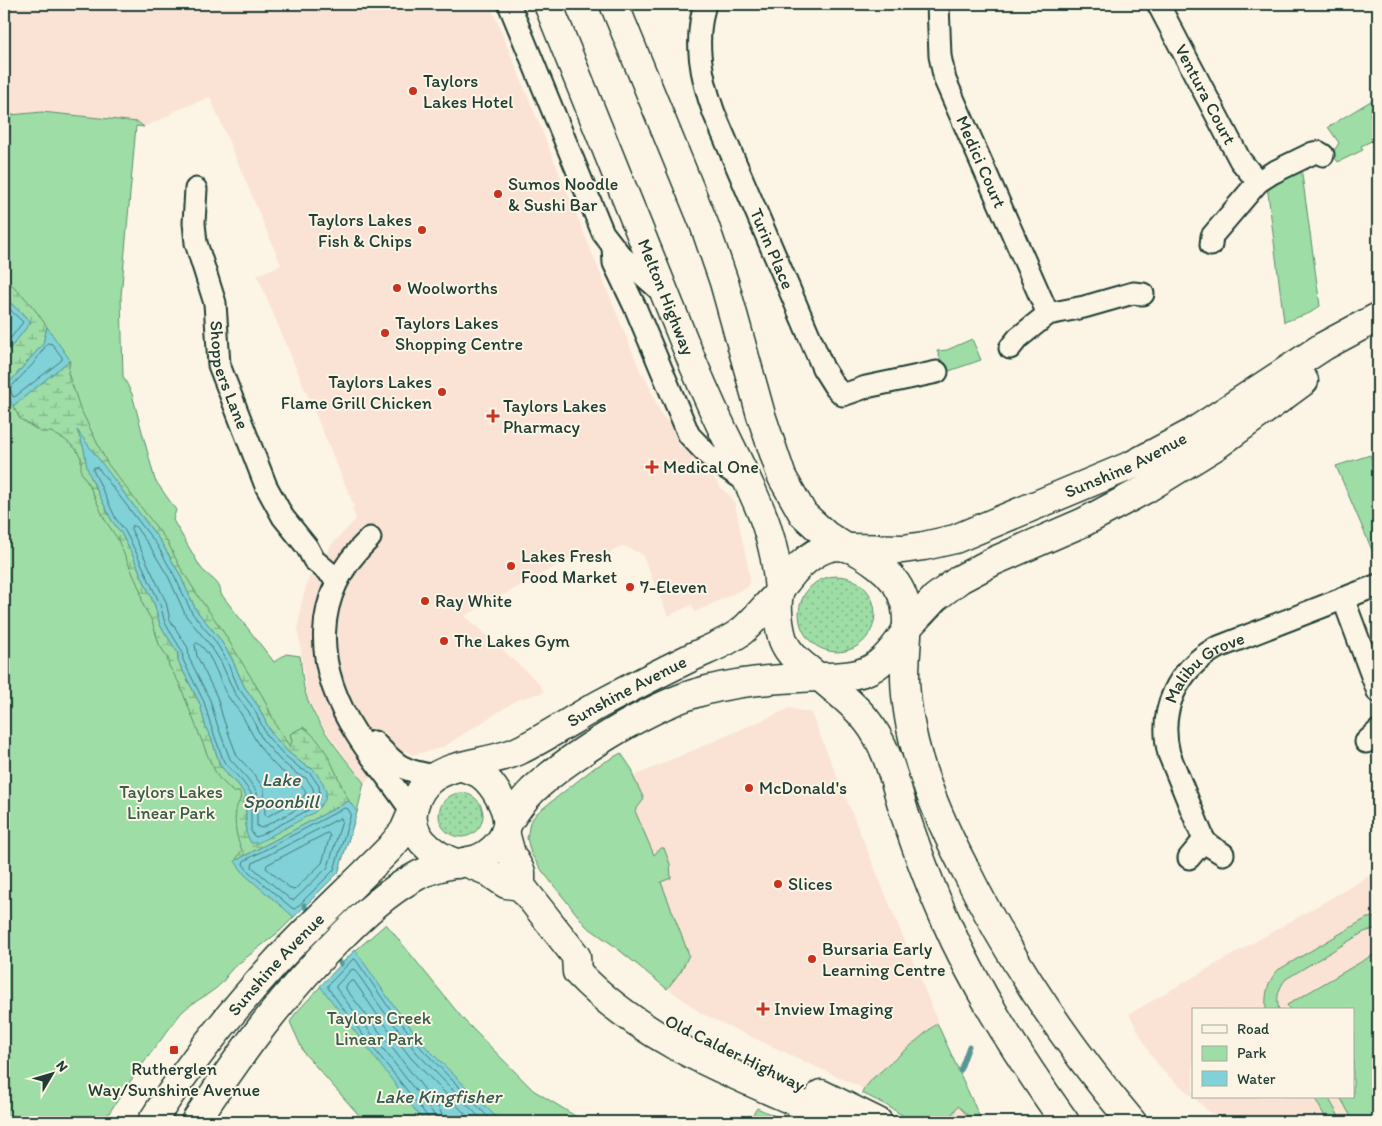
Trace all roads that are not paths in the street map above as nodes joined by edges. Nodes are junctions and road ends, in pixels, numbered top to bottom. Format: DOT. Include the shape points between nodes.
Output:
graph roads {
  1 [pos="509,4"];
  2 [pos="548,4"];
  3 [pos="614,4"];
  4 [pos="705,4"];
  5 [pos="938,4"];
  6 [pos="1158,4"];
  7 [pos="1323,155"];
  8 [pos="1258,182"];
  9 [pos="196,189"];
  10 [pos="1211,245"];
  11 [pos="612,247"];
  12 [pos="1143,294"];
  13 [pos="666,296"];
  14 [pos="1048,314"];
  15 [pos="1378,317"];
  16 [pos="1378,338"];
  17 [pos="1010,348"];
  18 [pos="937,372"];
  19 [pos="749,483"];
  20 [pos="370,538"];
  21 [pos="848,547"];
  22 [pos="341,574"];
  23 [pos="1378,585"];
  24 [pos="779,592"];
  25 [pos="1343,598"];
  26 [pos="906,630"];
  27 [pos="819,677"];
  28 [pos="1378,692"];
  29 [pos="342,707"];
  30 [pos="462,767"];
  31 [pos="436,776"];
  32 [pos="411,814"];
  33 [pos="506,828"];
  34 [pos="1204,840"];
  35 [pos="1223,854"];
  36 [pos="1189,858"];
  37 [pos="461,863"];
  38 [pos="521,886"];
  39 [pos="661,1028"];
  40 [pos="152,1122"];
  41 [pos="194,1122"];
  42 [pos="841,1122"];
  43 [pos="878,1122"];
  44 [pos="1065,1122"];
  45 [pos="1132,1122"];
  1 -- 11 [label="street"];
  2 -- 13 [label="main road, Melton Highway"];
  3 -- 21 [label="main road" via="707,232 782,477 803,514 826,535"];
  4 -- 18 [label="street, Turin Place" via="698,48 706,93 829,379 843,395"];
  5 -- 14 [label="street, Medici Court" via="940,56 945,80"];
  6 -- 8 [label="street, Ventura Court" via="1240,160"];
  7 -- 8 [label="street" via="1313,153"];
  8 -- 10 [label="street" via="1212,236"];
  9 -- 22 [label="street, Shoppers Lane" via="196,243 215,303 217,351 222,376 266,486 284,517 307,547 332,559"];
  11 -- 13 [label="street"];
  11 -- 19 [label="street" via="614,263 689,435 708,454"];
  12 -- 14 [label="street" via="1133,293"];
  13 -- 19 [label="main road, Melton Highway" via="713,410"];
  14 -- 17 [label="street"];
  15 -- 21 [label="main road, Sunshine Avenue" via="1324,346 1192,433 1132,465 956,539 903,549"];
  16 -- 26 [label="main road, Sunshine Avenue" via="1308,378 1216,445 1144,490 1084,522 960,579 935,598"];
  19 -- 24 [label="main road, Melton Highway" via="771,538"];
  20 -- 22 [label="street"];
  21 -- 24 [label="main road" via="833,547 809,557"];
  21 -- 26 [label="main road" via="885,570 899,586 907,611"];
  22 -- 29 [label="street" via="329,603 323,637 327,669"];
  23 -- 25 [label="street, Malibu Grove"];
  24 -- 27 [label="main road" via="779,624 783,640 792,655"];
  24 -- 30 [label="main road, Sunshine Avenue" via="754,620 731,638 517,751"];
  25 -- 28 [label="street"];
  25 -- 34 [label="street, Malibu Grove" via="1216,648 1195,662 1179,682 1168,706 1166,742"];
  26 -- 27 [label="main road" via="888,656 870,669 852,676"];
  26 -- 45 [label="main road" via="905,675 910,725 925,779 943,824 1022,973"];
  27 -- 33 [label="main road, Sunshine Avenue" via="724,686 662,707 597,743 554,773 518,807"];
  27 -- 44 [label="main road" via="858,710 876,734 933,891 965,962 1012,1044"];
  29 -- 31 [label="street" via="400,767"];
  29 -- 32 [label="street" via="356,734"];
  30 -- 31 [label="main road"];
  30 -- 33 [label="main road" via="482,775 490,784 500,799"];
  31 -- 32 [label="main road" via="418,795"];
  32 -- 37 [label="main road" via="423,842 437,855"];
  32 -- 40 [label="main road, Sunshine Avenue" via="404,831 390,848 296,941 231,1013"];
  33 -- 37 [label="main road" via="496,846 484,856"];
  33 -- 38 [label="main road, Old Calder Highway" via="511,854 521,872"];
  34 -- 35 [label="street"];
  34 -- 36 [label="street"];
  37 -- 38 [label="main road" via="487,871 506,884"];
  37 -- 41 [label="main road, Sunshine Avenue" via="416,876 351,927 308,971 249,1043"];
  38 -- 39 [label="main road, Old Calder Highway" via="576,956 577,972 628,1016"];
  39 -- 42 [label="main road, Old Calder Highway" via="710,1065"];
  39 -- 43 [label="main road, Old Calder Highway" via="737,1058"];
}
